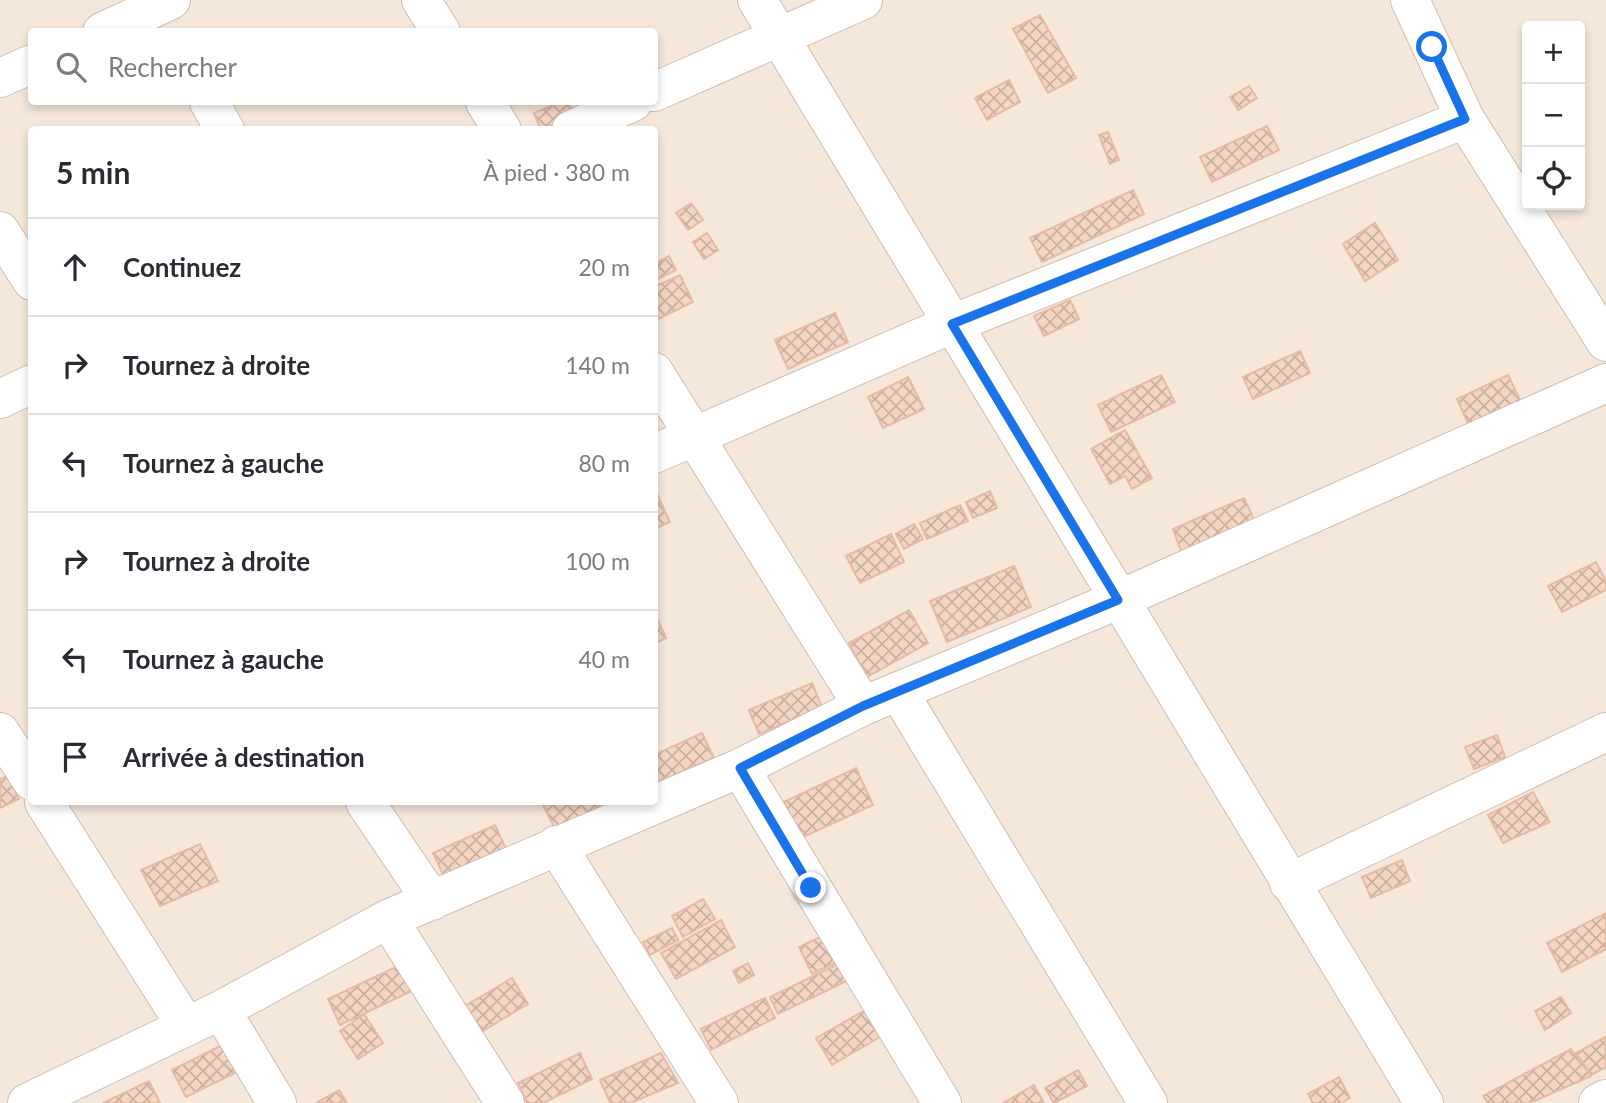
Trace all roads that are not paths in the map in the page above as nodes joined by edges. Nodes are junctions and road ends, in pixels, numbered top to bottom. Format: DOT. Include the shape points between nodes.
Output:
graph roads {
  1 [pos="421,0"];
  2 [pos="757,0"];
  3 [pos="863,0"];
  4 [pos="1410,0"];
  5 [pos="160,10"];
  6 [pos="113,28"];
  7 [pos="438,28"];
  8 [pos="778,36"];
  9 [pos="28,66"];
  10 [pos="0,78"];
  11 [pos="658,90"];
  12 [pos="211,105"];
  13 [pos="487,105"];
  14 [pos="626,105"];
  15 [pos="1465,119"];
  16 [pos="223,126"];
  17 [pos="500,126"];
  18 [pos="580,126"];
  19 [pos="0,230"];
  20 [pos="28,275"];
  21 [pos="952,324"];
  22 [pos="1606,342"];
  23 [pos="658,378"];
  24 [pos="1606,383"];
  25 [pos="28,386"];
  26 [pos="0,399"];
  27 [pos="695,436"];
  28 [pos="658,452"];
  29 [pos="1118,600"];
  30 [pos="898,691"];
  31 [pos="863,706"];
  32 [pos="1606,732"];
  33 [pos="10,737"];
  34 [pos="740,768"];
  35 [pos="28,773"];
  36 [pos="658,797"];
  37 [pos="46,805"];
  38 [pos="367,805"];
  39 [pos="630,807"];
  40 [pos="555,845"];
  41 [pos="1289,883"];
  42 [pos="432,901"];
  43 [pos="388,919"];
  44 [pos="221,1010"];
  45 [pos="186,1026"];
  46 [pos="1606,1099"];
  47 [pos="31,1102"];
  48 [pos="277,1103"];
  49 [pos="505,1103"];
  50 [pos="719,1103"];
  51 [pos="942,1103"];
  52 [pos="1147,1103"];
  53 [pos="1424,1103"];
  54 [pos="1598,1103"];
  1 -- 7 [label="street"];
  2 -- 8 [label="street"];
  3 -- 8 [label="street"];
  4 -- 15 [label="street"];
  5 -- 6 [label="street"];
  8 -- 11 [label="street"];
  8 -- 21 [label="street"];
  9 -- 10 [label="street"];
  12 -- 16 [label="street"];
  13 -- 17 [label="street"];
  14 -- 18 [label="street"];
  15 -- 21 [label="street"];
  15 -- 22 [label="street"];
  19 -- 20 [label="street"];
  21 -- 27 [label="street"];
  21 -- 29 [label="street"];
  23 -- 27 [label="street"];
  24 -- 29 [label="street"];
  25 -- 26 [label="street"];
  27 -- 28 [label="street"];
  27 -- 31 [label="street"];
  29 -- 30 [label="street"];
  29 -- 41 [label="street"];
  30 -- 31 [label="street"];
  30 -- 52 [label="street"];
  31 -- 34 [label="street"];
  32 -- 41 [label="street"];
  33 -- 35 [label="street"];
  34 -- 36 [label="street"];
  34 -- 51 [label="street"];
  37 -- 45 [label="street"];
  38 -- 42 [label="street"];
  39 -- 40 [label="street"];
  40 -- 42 [label="street"];
  40 -- 50 [label="street"];
  41 -- 53 [label="street"];
  42 -- 43 [label="street"];
  43 -- 44 [label="street"];
  43 -- 49 [label="street"];
  44 -- 45 [label="street"];
  44 -- 48 [label="street"];
  45 -- 47 [label="street"];
  46 -- 54 [label="street"];
}
